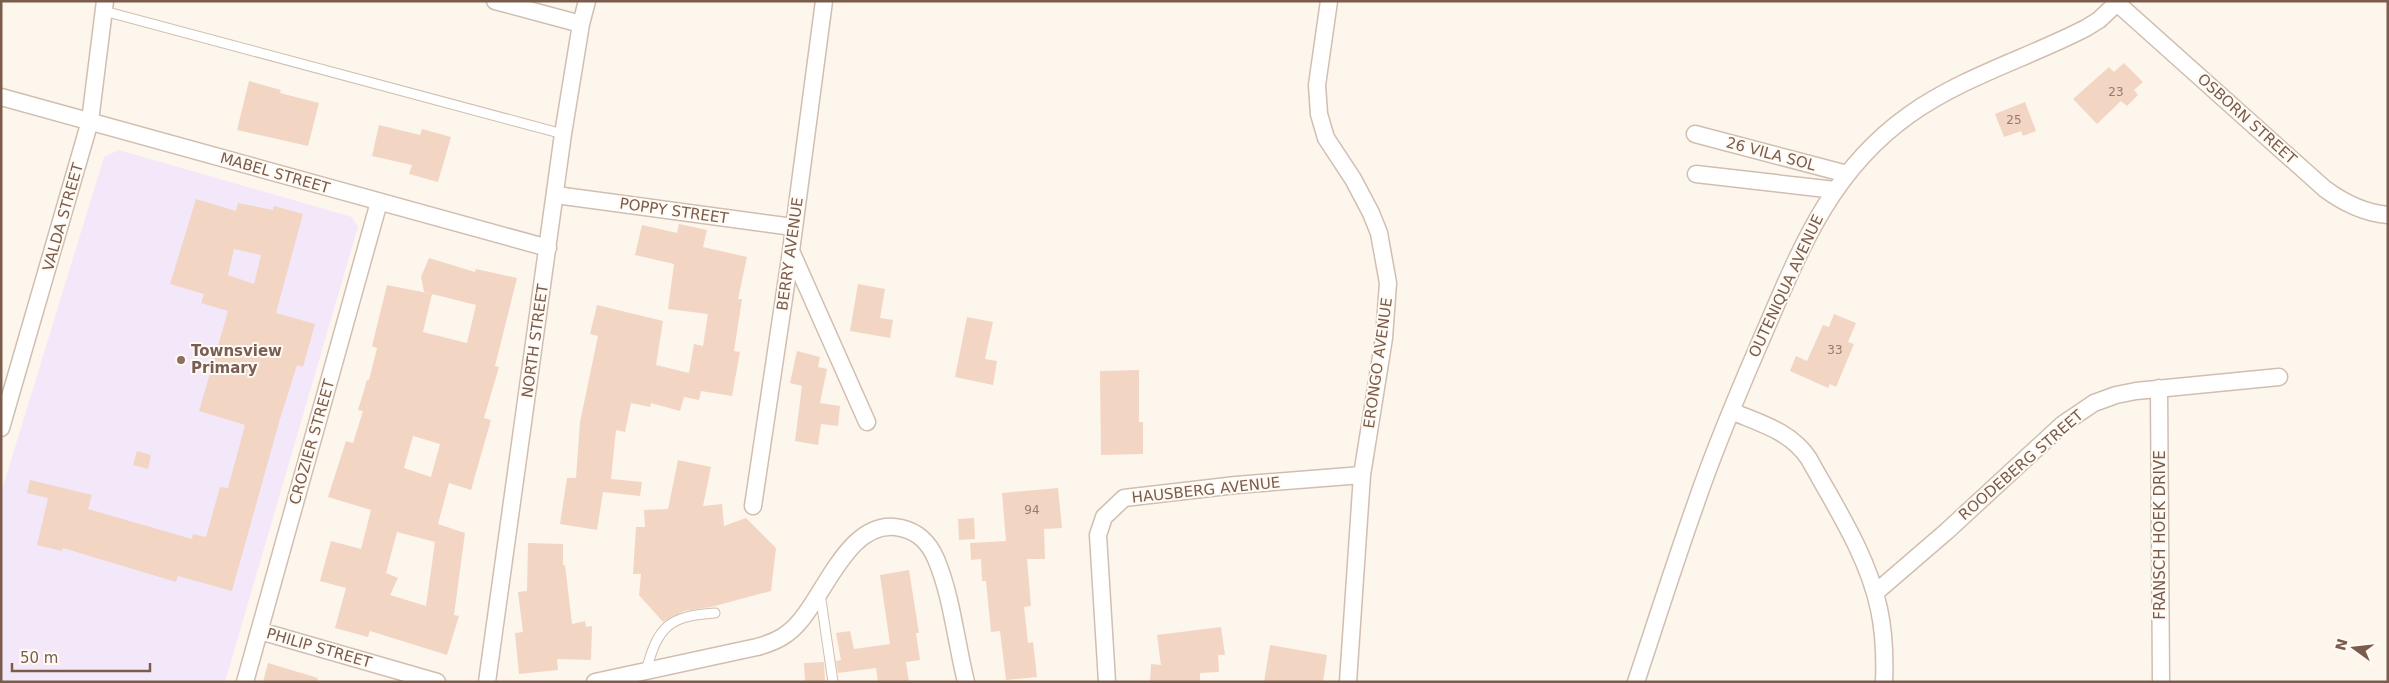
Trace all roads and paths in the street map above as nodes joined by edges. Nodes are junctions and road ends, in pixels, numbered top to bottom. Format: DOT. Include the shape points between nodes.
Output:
graph roads {
  1 [pos="495,1"];
  2 [pos="587,1"];
  3 [pos="824,1"];
  4 [pos="1329,1"];
  5 [pos="2118,2"];
  6 [pos="104,6"];
  7 [pos="581,24"];
  8 [pos="1,97"];
  9 [pos="90,122"];
  10 [pos="563,134"];
  11 [pos="1695,134"];
  12 [pos="1696,174"];
  13 [pos="1847,174"];
  14 [pos="1835,190"];
  15 [pos="556,195"];
  16 [pos="379,202"];
  17 [pos="2388,215"];
  18 [pos="793,227"];
  19 [pos="548,248"];
  20 [pos="791,251"];
  21 [pos="2279,377"];
  22 [pos="2159,388"];
  23 [pos="1730,411"];
  24 [pos="868,422"];
  25 [pos="1,428"];
  26 [pos="1362,475"];
  27 [pos="753,506"];
  28 [pos="820,592"];
  29 [pos="1875,593"];
  30 [pos="715,613"];
  31 [pos="260,631"];
  32 [pos="646,671"];
  33 [pos="244,682"];
  34 [pos="436,682"];
  35 [pos="487,682"];
  36 [pos="595,682"];
  37 [pos="833,682"];
  38 [pos="966,682"];
  39 [pos="1107,682"];
  40 [pos="1348,682"];
  41 [pos="1636,682"];
  42 [pos="1884,682"];
  43 [pos="2161,682"];
  1 -- 7 [label="street"];
  2 -- 7 [label="street, NORTH STREET"];
  3 -- 18 [label="street, BERRY AVENUE"];
  4 -- 26 [label="street, ERONGO AVENUE" via="1317,85 1319,114 1326,138 1371,212 1379,233 1388,283 1384,338"];
  5 -- 13 [label="street, OUTENIQUA AVENUE" via="2086,28 1916,111 1875,144"];
  5 -- 17 [label="street, OSBORN STREET" via="2325,189 2349,205"];
  6 -- 9 [label="street, VALDA STREET"];
  6 -- 10 [label="lane"];
  7 -- 10 [label="street, NORTH STREET"];
  8 -- 9 [label="street, MABEL STREET"];
  9 -- 16 [label="street, MABEL STREET"];
  9 -- 25 [label="street, VALDA STREET"];
  10 -- 15 [label="street, NORTH STREET"];
  11 -- 13 [label="street, 26 VILA SOL"];
  12 -- 14 [label="street"];
  13 -- 14 [label="street, OUTENIQUA AVENUE"];
  14 -- 23 [label="street, OUTENIQUA AVENUE" via="1813,223"];
  15 -- 18 [label="street, POPPY STREET"];
  15 -- 19 [label="street, NORTH STREET"];
  16 -- 19 [label="street, MABEL STREET"];
  16 -- 31 [label="street, CROZIER STREET"];
  18 -- 20 [label="street, BERRY AVENUE"];
  19 -- 35 [label="street, NORTH STREET"];
  20 -- 24 [label="street"];
  20 -- 27 [label="street, BERRY AVENUE"];
  21 -- 22 [label="street, ROODEBERG STREET"];
  22 -- 29 [label="street, ROODEBERG STREET" via="2116,395 2079,412"];
  22 -- 43 [label="street, FRANSCH HOEK DRIVE"];
  23 -- 29 [label="street" via="1778,431 1800,446 1858,551"];
  23 -- 41 [label="street, OUTENIQUA AVENUE"];
  26 -- 39 [label="street, HAUSBERG AVENUE" via="1124,498 1116,504 1104,517 1098,535"];
  26 -- 40 [label="street, ERONGO AVENUE"];
  28 -- 32 [label="street" via="802,619 774,642"];
  28 -- 37 [label="lane"];
  28 -- 38 [label="street" via="864,535 891,526 916,533 930,548 941,573"];
  29 -- 42 [label="street" via="1882,633"];
  30 -- 32 [label="lane" via="669,623 655,645"];
  31 -- 33 [label="street, CROZIER STREET"];
  31 -- 34 [label="street, PHILIP STREET"];
  32 -- 36 [label="street"];
}
